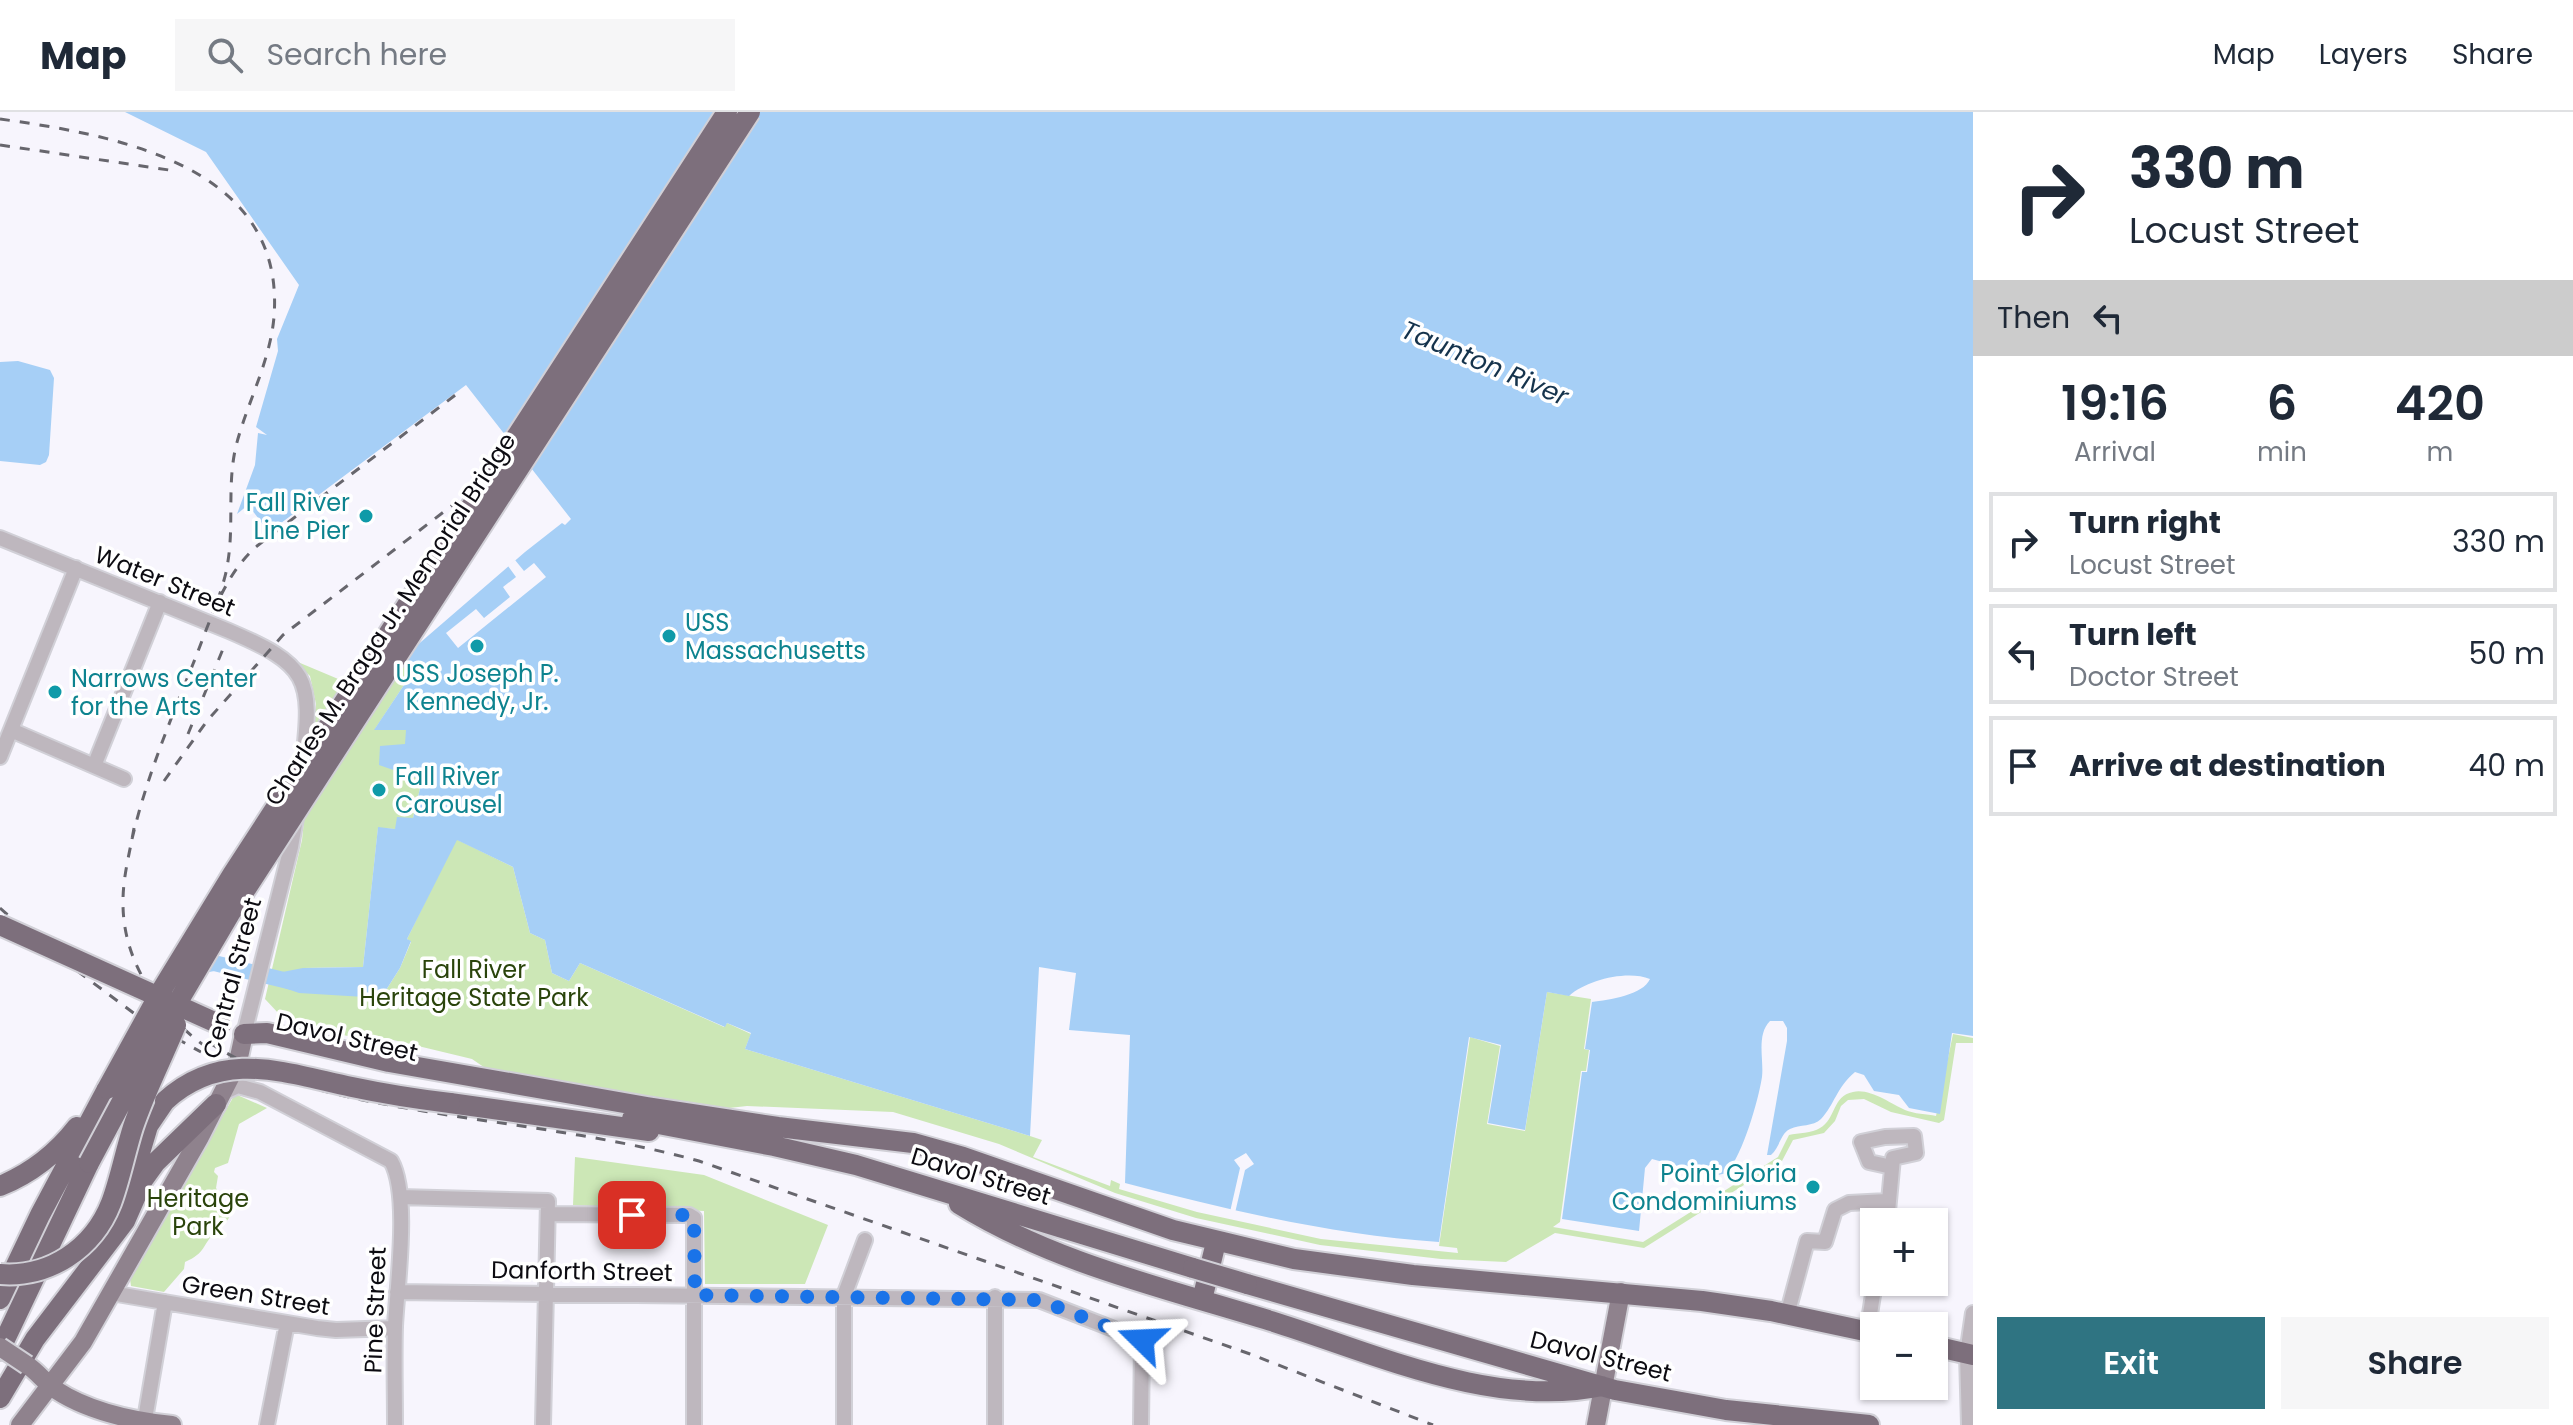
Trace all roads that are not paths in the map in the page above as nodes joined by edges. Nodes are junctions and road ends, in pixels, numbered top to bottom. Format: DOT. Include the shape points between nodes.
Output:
graph roads {
  1 [pos="727,112"];
  2 [pos="750,112"];
  3 [pos="0,538"];
  4 [pos="76,568"];
  5 [pos="160,602"];
  6 [pos="303,681"];
  7 [pos="11,730"];
  8 [pos="0,757"];
  9 [pos="94,766"];
  10 [pos="124,779"];
  11 [pos="0,925"];
  12 [pos="213,941"];
  13 [pos="244,1034"];
  14 [pos="218,1099"];
  15 [pos="724,1136"];
  16 [pos="74,1154"];
  17 [pos="1892,1167"];
  18 [pos="0,1186"];
  19 [pos="937,1190"];
  20 [pos="400,1197"];
  21 [pos="1887,1201"];
  22 [pos="1887,1208"];
  23 [pos="548,1214"];
  24 [pos="865,1240"];
  25 [pos="1216,1242"];
  26 [pos="97,1259"];
  27 [pos="0,1274"];
  28 [pos="397,1292"];
  29 [pos="546,1292"];
  30 [pos="1621,1292"];
  31 [pos="111,1293"];
  32 [pos="695,1295"];
  33 [pos="844,1296"];
  34 [pos="995,1297"];
  35 [pos="0,1299"];
  36 [pos="1202,1300"];
  37 [pos="165,1302"];
  38 [pos="1973,1313"];
  39 [pos="1787,1315"];
  40 [pos="287,1323"];
  41 [pos="395,1328"];
  42 [pos="1860,1330"];
  43 [pos="0,1348"];
  44 [pos="1948,1349"];
  45 [pos="1970,1354"];
  46 [pos="50,1385"];
  47 [pos="1602,1386"];
  48 [pos="0,1398"];
  49 [pos="1773,1420"];
  50 [pos="144,1423"];
  51 [pos="20,1425"];
  52 [pos="172,1425"];
  53 [pos="267,1425"];
  54 [pos="395,1425"];
  55 [pos="543,1425"];
  56 [pos="694,1425"];
  57 [pos="844,1425"];
  58 [pos="995,1425"];
  59 [pos="1141,1425"];
  60 [pos="1596,1425"];
  61 [pos="1869,1425"];
  62 [pos="1969,1425"];
  1 -- 16 [label="highway, Charles M. Braga Jr. Memorial Bridge, bridge" via="232,875 161,991"];
  2 -- 12 [label="highway, Charles M. Braga Jr. Memorial Bridge, bridge"];
  3 -- 4 [label="street, Water Street"];
  4 -- 5 [label="street, Water Street"];
  4 -- 7 [label="street"];
  5 -- 6 [label="street, Water Street" via="269,649"];
  5 -- 9 [label="street"];
  6 -- 13 [label="street, Central Street" via="308,715 291,847"];
  7 -- 8 [label="street"];
  7 -- 9 [label="street"];
  9 -- 10 [label="street"];
  11 -- 13 [label="highway, bridge"];
  12 -- 16 [label="highway, Charles M. Braga Jr. Memorial Bridge, bridge" via="150,1048"];
  12 -- 27 [label="highway, bridge" via="143,1101 101,1223 59,1263 34,1272"];
  13 -- 14 [label="main road, Central Street"];
  13 -- 15 [label="highway, Davol Street" via="264,1047 369,1070"];
  13 -- 25 [label="highway, Davol Street" via="267,1033 389,1062 647,1107 930,1147"];
  14 -- 20 [label="street, Pine Street" via="238,1086 301,1112 391,1161"];
  14 -- 26 [label="highway" via="156,1162 125,1221"];
  14 -- 31 [label="main road, Central Street"];
  15 -- 19 [label="highway, Davol Street" via="856,1165"];
  15 -- 26 [label="highway, bridge" via="674,1134 387,1094 267,1069 209,1074 165,1101 148,1126 129,1191"];
  16 -- 18 [label="highway"];
  16 -- 35 [label="highway"];
  16 -- 43 [label="highway"];
  17 -- 21 [label="street"];
  19 -- 36 [label="highway" via="988,1222 1055,1253"];
  19 -- 47 [label="highway, Davol Street, bridge"];
  20 -- 23 [label="street" via="548,1201"];
  20 -- 28 [label="street, Pine Street"];
  21 -- 22 [label="street"];
  21 -- 39 [label="street" via="1849,1203 1835,1210 1825,1242 1807,1241"];
  23 -- 29 [label="street"];
  23 -- 32 [label="street" via="689,1215 695,1219"];
  24 -- 33 [label="street"];
  25 -- 30 [label="highway, Davol Street" via="1362,1270"];
  25 -- 36 [label="highway"];
  26 -- 48 [label="highway" via="35,1339"];
  28 -- 29 [label="street, Danforth Street"];
  28 -- 41 [label="street, Pine Street"];
  29 -- 32 [label="street, Danforth Street"];
  29 -- 55 [label="street"];
  30 -- 39 [label="highway, Davol Street"];
  30 -- 47 [label="main road"];
  31 -- 37 [label="street, Green Street"];
  31 -- 46 [label="main road, Central Street"];
  32 -- 33 [label="street, Danforth Street"];
  32 -- 56 [label="street"];
  33 -- 34 [label="street, Danforth Street"];
  33 -- 57 [label="street"];
  34 -- 58 [label="street"];
  34 -- 59 [label="street, Danforth Street" via="1039,1300 1142,1340"];
  36 -- 47 [label="highway" via="1464,1381 1534,1392"];
  37 -- 40 [label="street, Green Street"];
  37 -- 50 [label="street"];
  38 -- 45 [label="street"];
  39 -- 42 [label="highway, Davol Street"];
  40 -- 41 [label="street, Green Street" via="336,1330"];
  40 -- 53 [label="street"];
  41 -- 54 [label="street, Pine Street"];
  43 -- 46 [label="main road, bridge"];
  44 -- 45 [label="highway"];
  45 -- 62 [label="street"];
  46 -- 50 [label="main road"];
  46 -- 51 [label="main road, Central Street"];
  47 -- 49 [label="highway, Davol Street"];
  47 -- 60 [label="main road"];
  49 -- 61 [label="highway, Davol Street"];
  50 -- 52 [label="main road"];
}
